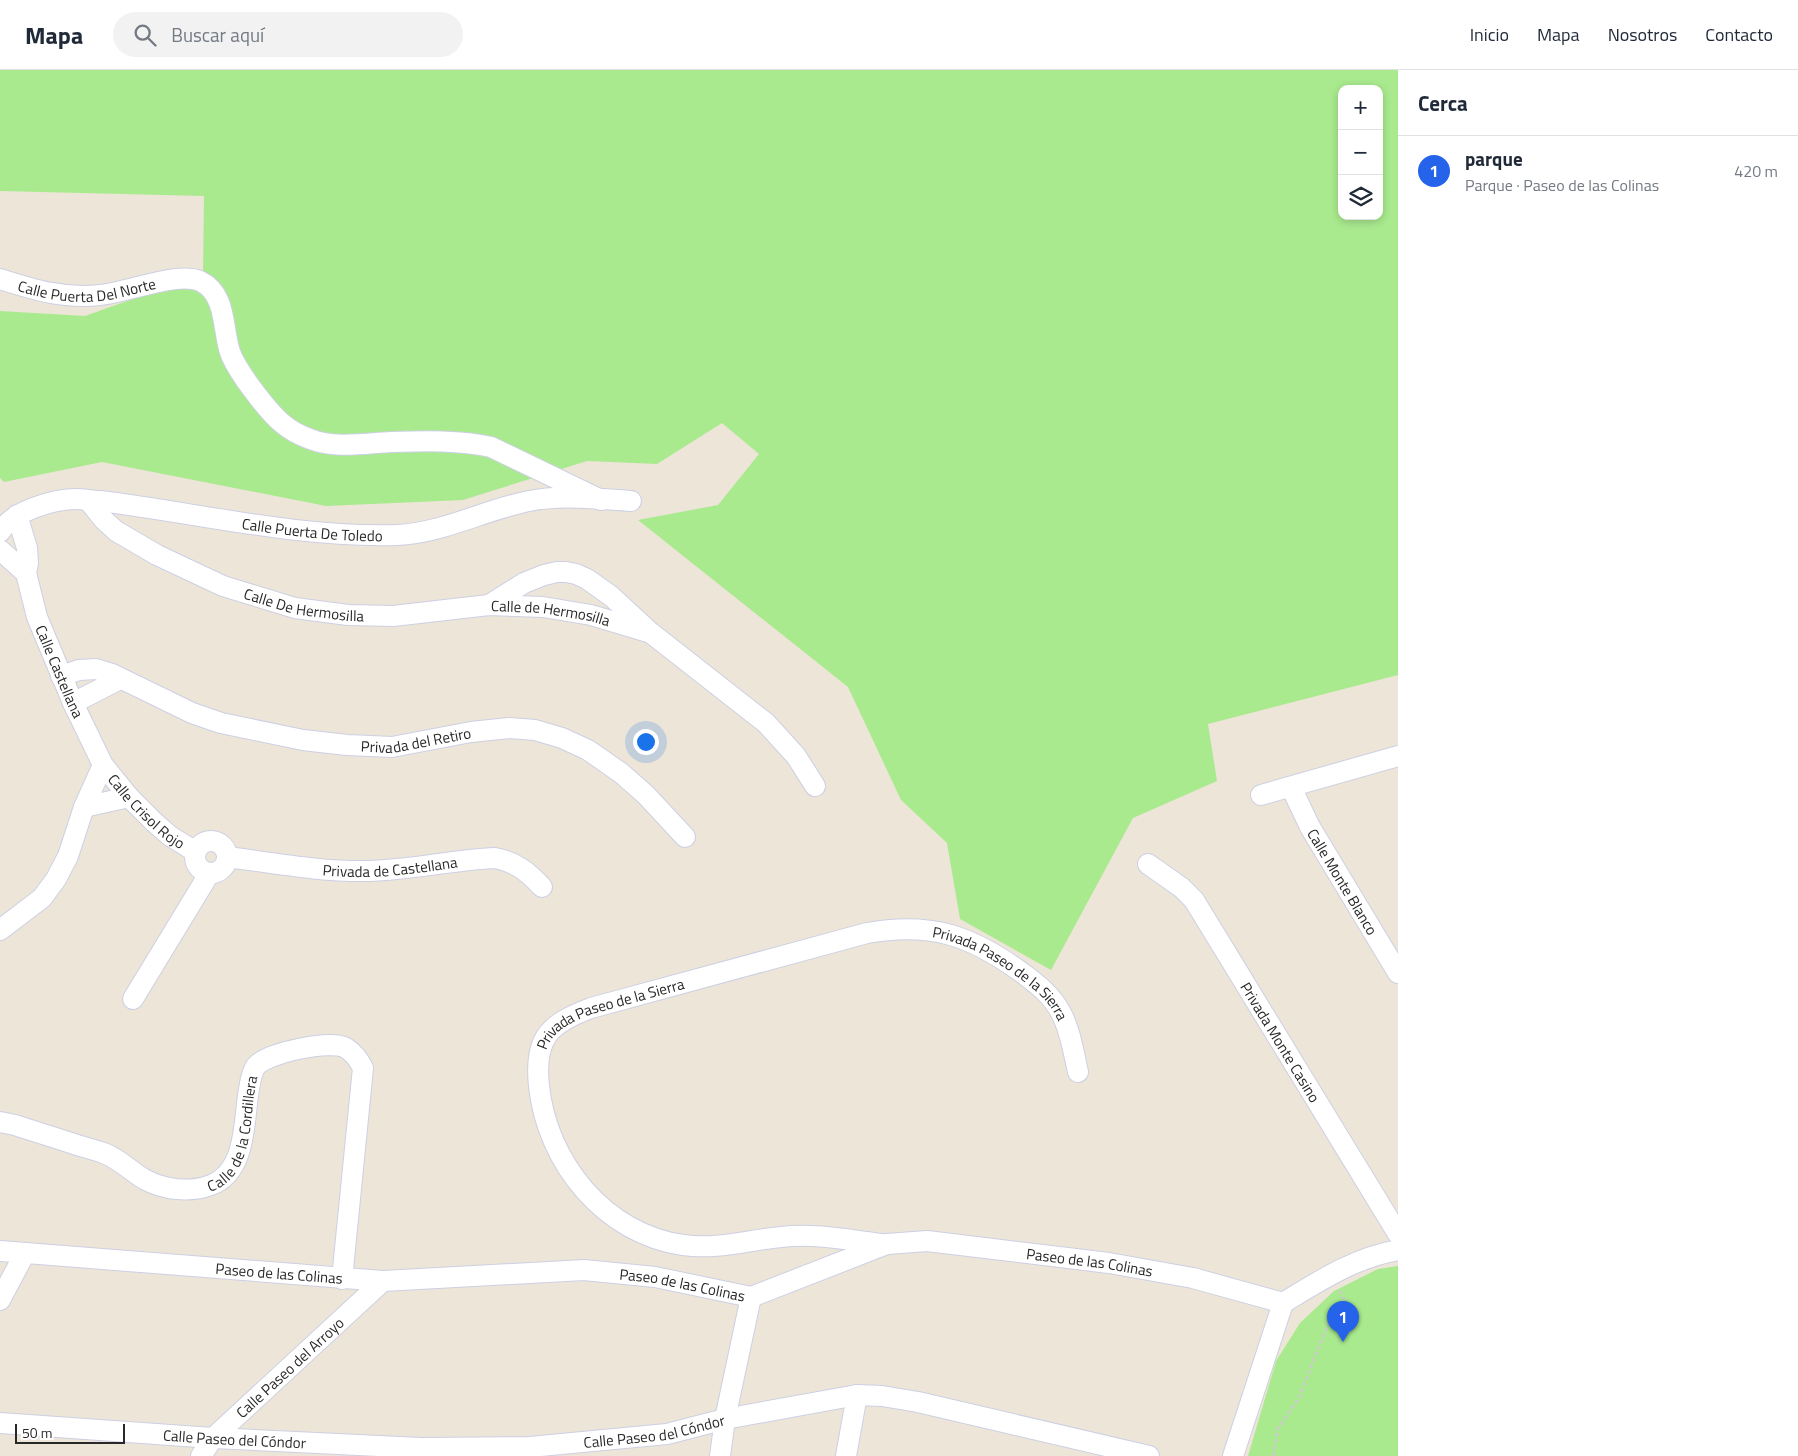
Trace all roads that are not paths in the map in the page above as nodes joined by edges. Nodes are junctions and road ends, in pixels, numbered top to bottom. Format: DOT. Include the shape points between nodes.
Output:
graph roads {
  1 [pos="0,279"];
  2 [pos="88,500"];
  3 [pos="602,500"];
  4 [pos="631,501"];
  5 [pos="123,504"];
  6 [pos="16,515"];
  7 [pos="0,532"];
  8 [pos="132,539"];
  9 [pos="0,550"];
  10 [pos="26,573"];
  11 [pos="489,605"];
  12 [pos="652,633"];
  13 [pos="61,676"];
  14 [pos="120,679"];
  15 [pos="73,703"];
  16 [pos="1398,756"];
  17 [pos="103,765"];
  18 [pos="815,786"];
  19 [pos="1291,786"];
  20 [pos="1261,795"];
  21 [pos="129,797"];
  22 [pos="84,807"];
  23 [pos="685,837"];
  24 [pos="196,852"];
  25 [pos="227,856"];
  26 [pos="1148,864"];
  27 [pos="209,874"];
  28 [pos="542,887"];
  29 [pos="0,930"];
  30 [pos="1398,974"];
  31 [pos="133,1000"];
  32 [pos="1078,1072"];
  33 [pos="0,1122"];
  34 [pos="1398,1234"];
  35 [pos="887,1244"];
  36 [pos="1398,1250"];
  37 [pos="0,1251"];
  38 [pos="25,1253"];
  39 [pos="342,1279"];
  40 [pos="383,1281"];
  41 [pos="752,1297"];
  42 [pos="0,1300"];
  43 [pos="1283,1303"];
  44 [pos="858,1395"];
  45 [pos="726,1420"];
  46 [pos="0,1423"];
  47 [pos="213,1438"];
  48 [pos="201,1456"];
  49 [pos="720,1456"];
  50 [pos="846,1456"];
  51 [pos="1149,1456"];
  52 [pos="1233,1456"];
  1 -- 3 [label="street, Calle Puerta Del Norte" via="37,291 69,296 100,296 174,279 188,278 200,282 217,298 230,352 243,378 283,424 310,439 340,445 473,443 490,447"];
  2 -- 5 [label="street, Calle Puerta De Toledo"];
  2 -- 6 [label="street, Calle Puerta De Toledo" via="50,503"];
  2 -- 8 [label="street, Calle De Hermosilla" via="104,520"];
  3 -- 4 [label="street, Calle Puerta De Toledo"];
  3 -- 5 [label="street, Calle Puerta De Toledo" via="563,497 530,501 495,509 447,527 398,535 292,531"];
  5 -- 8 [label="street"];
  6 -- 7 [label="street, Calle Puerta De Toledo"];
  6 -- 10 [label="street, Calle Castellana" via="27,548"];
  8 -- 11 [label="street, Calle De Hermosilla" via="223,586 295,608 348,615 393,616"];
  9 -- 10 [label="street"];
  10 -- 13 [label="street, Calle Castellana" via="37,617"];
  11 -- 12 [label="street, Calle de Hermosilla" via="566,610"];
  11 -- 12 [label="street, Calle de Hermosilla" via="524,583 566,572 597,585"];
  12 -- 18 [label="street, Calle de Hermosilla" via="766,723 796,756"];
  13 -- 14 [label="street" via="96,668"];
  13 -- 15 [label="street, Calle Castellana"];
  14 -- 15 [label="street"];
  14 -- 23 [label="street, Privada del Retiro" via="221,723 303,740 392,747 471,732 509,728 535,730 588,750 621,772"];
  15 -- 17 [label="street, Calle Castellana"];
  16 -- 19 [label="street"];
  17 -- 21 [label="street, Calle Crisol Rojo"];
  17 -- 22 [label="street"];
  19 -- 20 [label="street"];
  19 -- 30 [label="street, Calle Monte Blanco" via="1310,828"];
  21 -- 22 [label="street"];
  21 -- 24 [label="street, Calle Crisol Rojo" via="170,836"];
  22 -- 29 [label="street" via="68,856 56,880 42,898"];
  24 -- 25 [label="street" via="202,844 213,841 223,846"];
  24 -- 27 [label="street" via="195,863"];
  25 -- 27 [label="street" via="224,867"];
  25 -- 28 [label="street, Privada de Castellana" via="305,868 367,871 495,858 515,863"];
  26 -- 34 [label="street, Privada Monte Casino" via="1194,900"];
  27 -- 31 [label="street"];
  32 -- 35 [label="street, Privada Paseo de la Sierra" via="1062,1014 1051,997 981,946 953,934 926,930 892,929 868,933 591,1008 553,1028 544,1040 539,1051 538,1075 540,1100 551,1138 568,1170 588,1194 626,1225 649,1237 683,1245 716,1247 793,1236"];
  33 -- 39 [label="street, Calle de la Cordillera" via="106,1154 145,1180 165,1188 191,1189 212,1184 227,1174 235,1162 242,1144 251,1077 257,1066 266,1058 319,1045 336,1044 346,1048 358,1058 363,1068"];
  35 -- 41 [label="street, Paseo de las Colinas"];
  35 -- 43 [label="street, Paseo de las Colinas" via="927,1241 1109,1263 1193,1278"];
  36 -- 43 [label="street" via="1355,1262"];
  37 -- 38 [label="street, Paseo de las Colinas"];
  38 -- 39 [label="street, Paseo de las Colinas"];
  38 -- 42 [label="street"];
  39 -- 40 [label="street, Paseo de las Colinas"];
  40 -- 41 [label="street, Paseo de las Colinas" via="584,1270 655,1277"];
  40 -- 47 [label="street, Calle Paseo del Arroyo"];
  41 -- 45 [label="street"];
  43 -- 52 [label="street"];
  44 -- 45 [label="street, Calle Paseo del Cóndor"];
  44 -- 50 [label="street"];
  44 -- 51 [label="street, Calle Paseo del Cóndor" via="918,1402"];
  45 -- 47 [label="street, Calle Paseo del Cóndor" via="667,1434 530,1446 421,1448"];
  45 -- 49 [label="street"];
  46 -- 47 [label="street, Calle Paseo del Cóndor"];
  47 -- 48 [label="street, Calle Paseo del Arroyo"];
}
